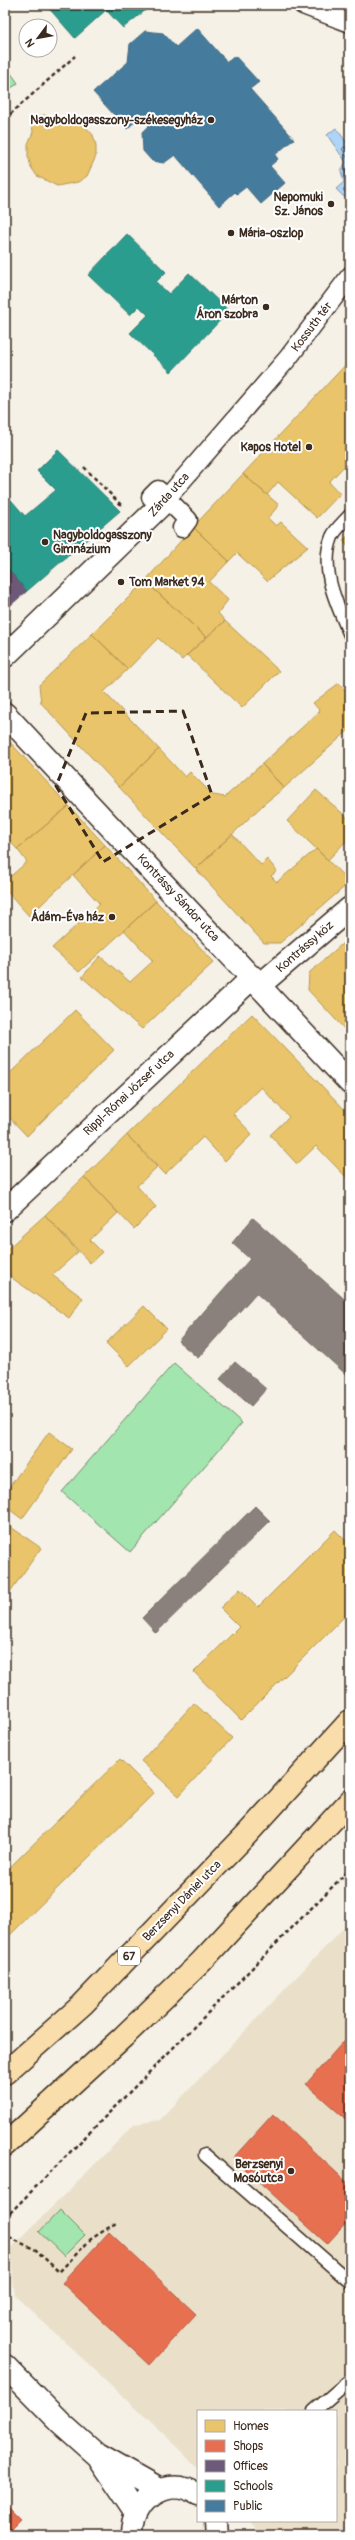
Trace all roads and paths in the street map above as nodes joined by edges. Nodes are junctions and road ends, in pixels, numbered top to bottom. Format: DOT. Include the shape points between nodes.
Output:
graph roads {
  1 [pos="303,5"];
  2 [pos="350,23"];
  3 [pos="75,56"];
  4 [pos="5,119"];
  5 [pos="350,276"];
  6 [pos="288,358"];
  7 [pos="84,468"];
  8 [pos="159,501"];
  9 [pos="127,510"];
  10 [pos="350,515"];
  11 [pos="182,528"];
  12 [pos="350,635"];
  13 [pos="5,656"];
  14 [pos="5,714"];
  15 [pos="350,908"];
  16 [pos="256,981"];
  17 [pos="350,1083"];
  18 [pos="5,1210"];
  19 [pos="350,1721"];
  20 [pos="350,1801"];
  21 [pos="350,1869"];
  22 [pos="5,2073"];
  23 [pos="5,2145"];
  24 [pos="205,2155"];
  25 [pos="5,2218"];
  26 [pos="116,2223"];
  27 [pos="9,2236"];
  28 [pos="350,2282"];
  29 [pos="5,2366"];
  30 [pos="350,2380"];
  31 [pos="315,2410"];
  32 [pos="97,2455"];
  33 [pos="159,2490"];
  34 [pos="197,2493"];
  35 [pos="136,2512"];
  36 [pos="216,2522"];
  37 [pos="132,2535"];
  38 [pos="217,2535"];
  1 -- 2 [label="street"];
  3 -- 4 [label="path"];
  5 -- 6 [label="street, Kossuth tér"];
  6 -- 8 [label="street, Zárda utca"];
  7 -- 9 [label="path"];
  8 -- 11 [label="street" via="188,520"];
  8 -- 13 [label="street, Zárda utca"];
  10 -- 12 [label="lane" via="332,536 326,565 335,600"];
  14 -- 16 [label="street, Kontrássy Sándor utca"];
  15 -- 16 [label="street, Kontrássy köz"];
  16 -- 17 [label="street, Kontrássy Sándor utca"];
  16 -- 18 [label="street, Rippl-Rónai József utca"];
  19 -- 22 [label="main road, Berzsenyi Dániel utca / 67" via="247,1834 82,2005"];
  20 -- 23 [label="main road" via="201,1962"];
  21 -- 25 [label="path"];
  24 -- 28 [label="lane"];
  26 -- 27 [label="path" via="91,2239 60,2272 36,2250"];
  29 -- 32 [label="street" via="61,2423"];
  30 -- 31 [label="lane"];
  32 -- 33 [label="street"];
  32 -- 35 [label="street"];
  33 -- 34 [label="street" via="183,2488"];
  33 -- 35 [label="street" via="148,2496"];
  35 -- 37 [label="street"];
  36 -- 38 [label="street"];
}
